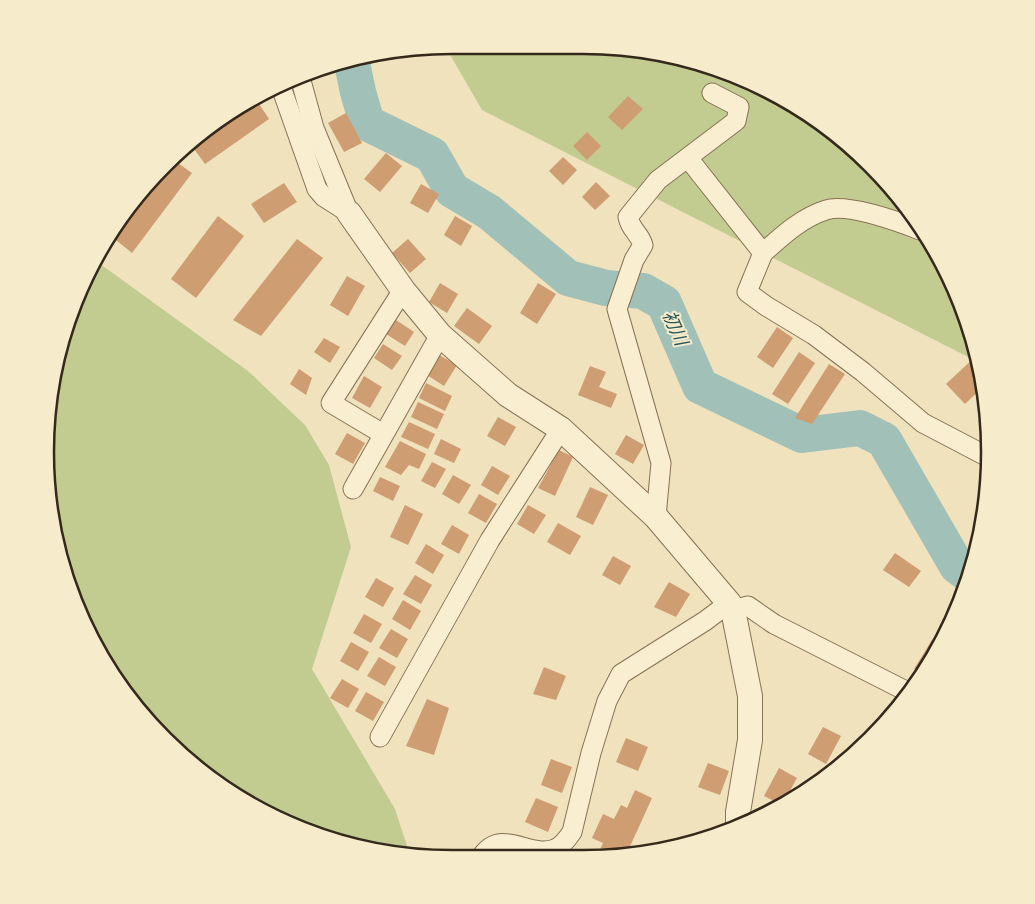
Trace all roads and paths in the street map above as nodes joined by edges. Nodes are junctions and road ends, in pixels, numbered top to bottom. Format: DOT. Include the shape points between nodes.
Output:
graph roads {
  1 [pos="302,83"];
  2 [pos="283,92"];
  3 [pos="712,93"];
  4 [pos="688,158"];
  5 [pos="349,213"];
  6 [pos="911,227"];
  7 [pos="763,253"];
  8 [pos="403,290"];
  9 [pos="440,335"];
  10 [pos="561,429"];
  11 [pos="383,434"];
  12 [pos="981,453"];
  13 [pos="353,489"];
  14 [pos="656,517"];
  15 [pos="731,607"];
  16 [pos="902,689"];
  17 [pos="380,737"];
  18 [pos="738,819"];
  19 [pos="488,850"];
  20 [pos="542,850"];
  21 [pos="542,850"];
  1 -- 5 [label="street" via="314,128"];
  2 -- 5 [label="street" via="317,189"];
  3 -- 4 [label="street" via="739,107 736,121"];
  4 -- 7 [label="street"];
  4 -- 14 [label="street" via="658,180 628,217 643,245 634,260 617,309 661,463"];
  5 -- 8 [label="street"];
  6 -- 7 [label="street" via="851,209 828,209 796,225"];
  7 -- 12 [label="street" via="748,292 814,335 923,423"];
  8 -- 9 [label="street"];
  8 -- 11 [label="street" via="331,403"];
  9 -- 10 [label="street" via="508,395"];
  9 -- 11 [label="street"];
  10 -- 14 [label="street"];
  10 -- 17 [label="street" via="490,540"];
  11 -- 13 [label="street"];
  14 -- 15 [label="street"];
  15 -- 16 [label="street" via="748,606 774,624"];
  15 -- 18 [label="street" via="750,696 750,740"];
  15 -- 21 [label="street" via="621,674 607,701 572,832 556,849"];
  19 -- 20 [label="street" via="493,844 502,843"];
}
